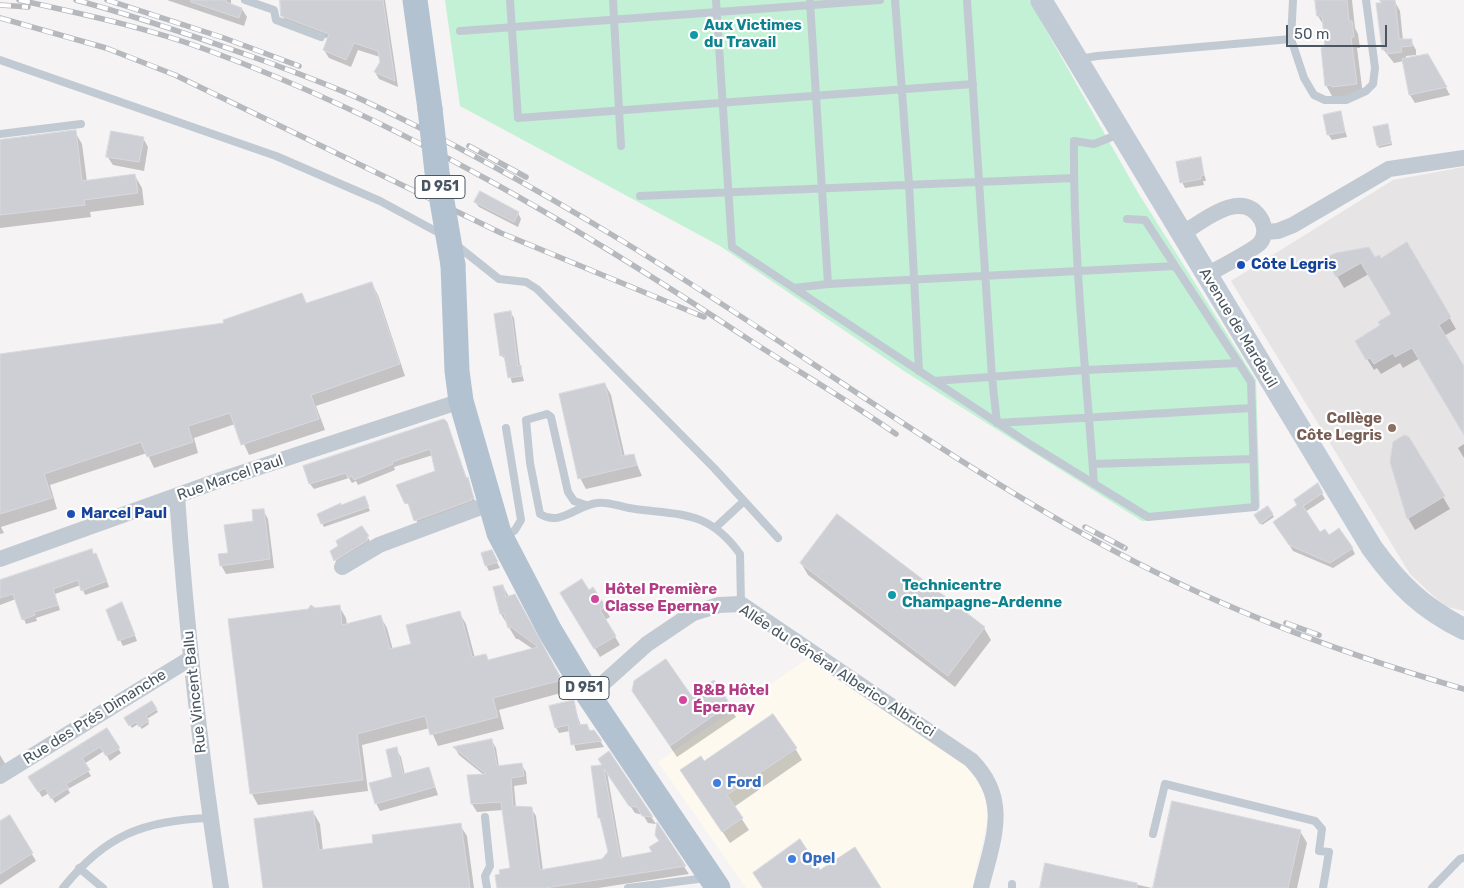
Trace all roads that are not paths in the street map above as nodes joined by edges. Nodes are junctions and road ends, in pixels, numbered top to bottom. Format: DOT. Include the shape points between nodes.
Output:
graph roads {
  1 [pos="245,0"];
  2 [pos="414,0"];
  3 [pos="510,0"];
  4 [pos="613,0"];
  5 [pos="716,0"];
  6 [pos="880,0"];
  7 [pos="895,0"];
  8 [pos="967,0"];
  9 [pos="1041,0"];
  10 [pos="1293,0"];
  11 [pos="1366,0"];
  12 [pos="810,3"];
  13 [pos="717,12"];
  14 [pos="614,19"];
  15 [pos="511,27"];
  16 [pos="460,30"];
  17 [pos="321,37"];
  18 [pos="1291,39"];
  19 [pos="0,60"];
  20 [pos="1077,60"];
  21 [pos="973,84"];
  22 [pos="902,89"];
  23 [pos="816,95"];
  24 [pos="723,102"];
  25 [pos="619,110"];
  26 [pos="81,124"];
  27 [pos="1121,133"];
  28 [pos="0,134"];
  29 [pos="621,146"];
  30 [pos="1464,158"];
  31 [pos="1074,178"];
  32 [pos="980,182"];
  33 [pos="909,184"];
  34 [pos="822,188"];
  35 [pos="728,192"];
  36 [pos="640,196"];
  37 [pos="1127,219"];
  38 [pos="1265,232"];
  39 [pos="1182,234"];
  40 [pos="453,265"];
  41 [pos="1175,266"];
  42 [pos="1079,271"];
  43 [pos="1207,275"];
  44 [pos="986,276"];
  45 [pos="915,279"];
  46 [pos="828,284"];
  47 [pos="794,288"];
  48 [pos="1239,363"];
  49 [pos="1086,370"];
  50 [pos="919,371"];
  51 [pos="992,377"];
  52 [pos="934,381"];
  53 [pos="461,401"];
  54 [pos="1252,408"];
  55 [pos="1088,417"];
  56 [pos="997,422"];
  57 [pos="506,428"];
  58 [pos="1253,459"];
  59 [pos="1092,464"];
  60 [pos="481,472"];
  61 [pos="1094,484"];
  62 [pos="177,496"];
  63 [pos="743,502"];
  64 [pos="489,504"];
  65 [pos="586,505"];
  66 [pos="716,528"];
  67 [pos="778,538"];
  68 [pos="502,539"];
  69 [pos="0,560"];
  70 [pos="342,567"];
  71 [pos="741,604"];
  72 [pos="1464,629"];
  73 [pos="191,658"];
  74 [pos="589,696"];
  75 [pos="0,776"];
  76 [pos="485,817"];
  77 [pos="211,818"];
  78 [pos="1153,834"];
  79 [pos="1464,858"];
  80 [pos="78,868"];
  81 [pos="714,883"];
  82 [pos="63,888"];
  83 [pos="103,888"];
  84 [pos="221,888"];
  85 [pos="487,888"];
  86 [pos="628,888"];
  87 [pos="981,888"];
  88 [pos="1323,888"];
  89 [pos="1432,888"];
  1 -- 17 [label="lane" via="274,10 276,20"];
  2 -- 40 [label="main road, D 951, bridge"];
  3 -- 15 [label="lane"];
  4 -- 14 [label="lane"];
  5 -- 13 [label="lane"];
  6 -- 12 [label="lane"];
  7 -- 22 [label="lane"];
  8 -- 21 [label="lane"];
  9 -- 20 [label="street, Avenue de Mardeuil"];
  10 -- 18 [label="lane"];
  11 -- 18 [label="lane" via="1375,68 1373,84 1366,91 1346,100 1325,100 1314,95 1304,78"];
  12 -- 13 [label="lane"];
  12 -- 23 [label="lane"];
  13 -- 14 [label="lane"];
  13 -- 24 [label="lane"];
  14 -- 15 [label="lane"];
  14 -- 25 [label="lane"];
  15 -- 16 [label="lane"];
  15 -- 25 [label="lane" via="518,118"];
  18 -- 20 [label="lane"];
  19 -- 63 [label="lane" via="322,175 437,231 500,279 531,284 714,468"];
  20 -- 27 [label="street, Avenue de Mardeuil"];
  21 -- 22 [label="lane"];
  21 -- 32 [label="lane"];
  22 -- 23 [label="lane"];
  22 -- 33 [label="lane"];
  23 -- 24 [label="lane"];
  23 -- 34 [label="lane"];
  24 -- 25 [label="lane"];
  24 -- 35 [label="lane"];
  25 -- 29 [label="lane"];
  26 -- 28 [label="lane"];
  27 -- 31 [label="lane" via="1094,144 1074,141"];
  27 -- 39 [label="street, Avenue de Mardeuil"];
  30 -- 38 [label="street" via="1389,169 1293,225"];
  31 -- 32 [label="lane"];
  31 -- 42 [label="lane"];
  32 -- 33 [label="lane"];
  32 -- 44 [label="lane"];
  33 -- 34 [label="lane"];
  33 -- 45 [label="lane"];
  34 -- 35 [label="lane"];
  34 -- 46 [label="lane"];
  35 -- 36 [label="lane"];
  35 -- 47 [label="lane" via="732,246"];
  37 -- 41 [label="lane" via="1145,220"];
  38 -- 39 [label="street" via="1262,221 1240,205 1207,217"];
  38 -- 43 [label="street" via="1260,243"];
  39 -- 43 [label="street, Avenue de Mardeuil"];
  40 -- 53 [label="main road, D 951"];
  40 -- 60 [label="main road, D 951" via="468,332 482,440"];
  41 -- 42 [label="lane"];
  41 -- 48 [label="lane"];
  42 -- 44 [label="lane"];
  42 -- 49 [label="lane"];
  43 -- 72 [label="street, Avenue de Mardeuil" via="1346,507 1384,564 1425,607"];
  44 -- 45 [label="lane"];
  44 -- 51 [label="lane"];
  45 -- 46 [label="lane"];
  45 -- 50 [label="lane"];
  46 -- 47 [label="lane"];
  47 -- 50 [label="lane"];
  48 -- 49 [label="lane"];
  48 -- 54 [label="lane" via="1251,382"];
  49 -- 51 [label="lane"];
  49 -- 55 [label="lane"];
  50 -- 52 [label="lane"];
  51 -- 52 [label="lane"];
  51 -- 56 [label="lane"];
  52 -- 56 [label="lane"];
  53 -- 60 [label="main road, D 951"];
  53 -- 62 [label="street, Rue Marcel Paul"];
  54 -- 55 [label="lane"];
  54 -- 58 [label="lane"];
  55 -- 56 [label="lane"];
  55 -- 59 [label="lane"];
  56 -- 61 [label="lane"];
  57 -- 68 [label="lane" via="521,520 515,530"];
  58 -- 59 [label="lane"];
  58 -- 61 [label="lane" via="1255,507 1148,517"];
  59 -- 61 [label="lane"];
  60 -- 64 [label="main road, D 951"];
  62 -- 69 [label="street, Rue Marcel Paul"];
  62 -- 73 [label="street, Rue Vincent Ballu"];
  63 -- 66 [label="lane"];
  63 -- 67 [label="lane"];
  64 -- 68 [label="main road, D 951"];
  64 -- 70 [label="street" via="379,545"];
  65 -- 65 [label="lane" via="574,501 568,492 551,417 547,414 526,420 540,514 553,519 573,514"];
  65 -- 66 [label="lane" via="599,502 686,515 704,520"];
  66 -- 71 [label="lane" via="740,554"];
  68 -- 74 [label="main road, D 951"];
  71 -- 74 [label="street, Allée du Général Alberico Albricci" via="719,605 693,613 647,644"];
  71 -- 87 [label="street, Allée du Général Alberico Albricci" via="971,760 982,771 995,797 997,816"];
  73 -- 75 [label="street, Rue des Prés Dimanche"];
  73 -- 77 [label="street, Rue Vincent Ballu"];
  74 -- 81 [label="main road, D 951"];
  76 -- 85 [label="lane" via="490,866 485,876"];
  77 -- 80 [label="lane" via="138,829 100,849"];
  77 -- 84 [label="street, Rue Vincent Ballu"];
  78 -- 88 [label="lane" via="1166,784 1316,821 1322,829 1320,851 1329,852"];
  79 -- 89 [label="lane"];
  80 -- 82 [label="lane"];
  80 -- 83 [label="lane"];
  81 -- 86 [label="lane"];
}
